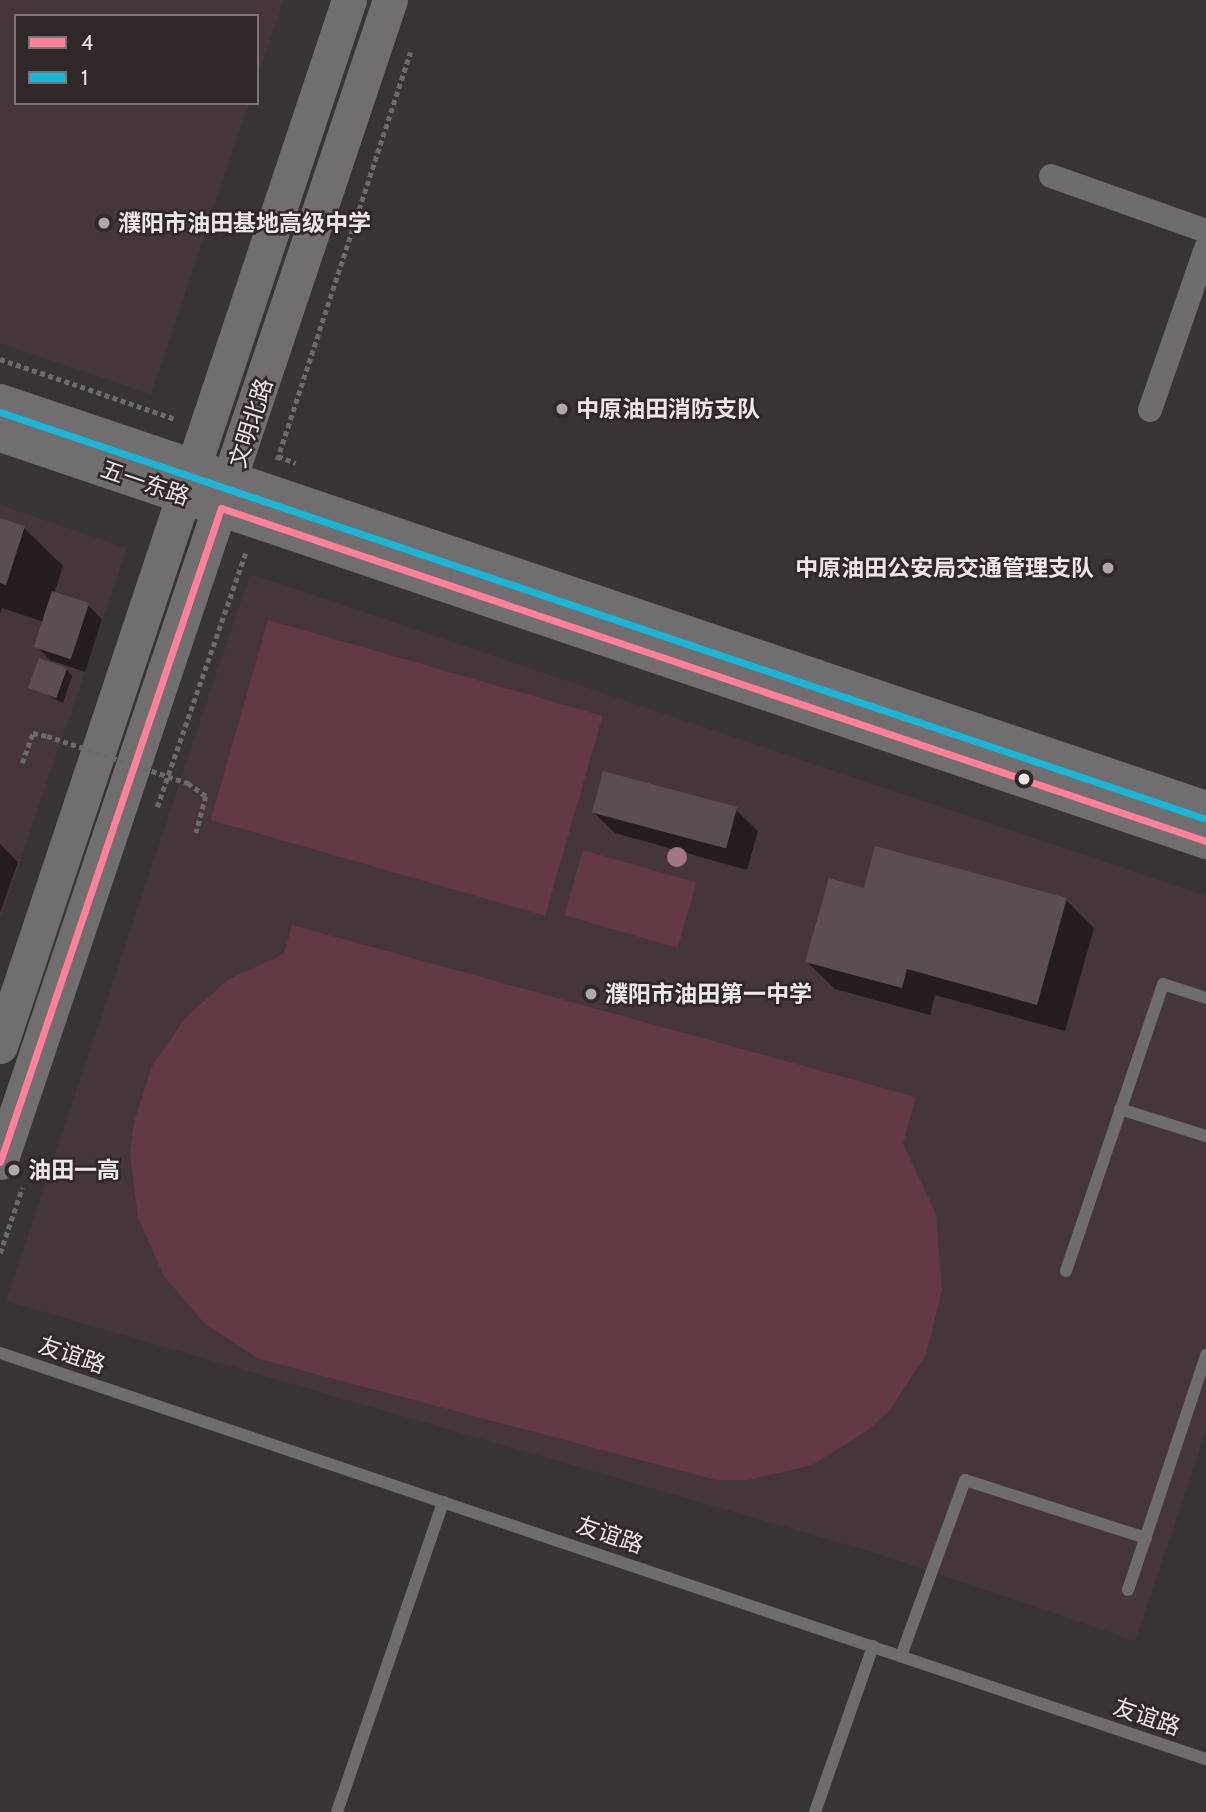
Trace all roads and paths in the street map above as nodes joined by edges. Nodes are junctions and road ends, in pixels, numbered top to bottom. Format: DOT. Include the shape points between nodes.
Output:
graph roads {
  1 [pos="349,0"];
  2 [pos="390,0"];
  3 [pos="1051,176"];
  4 [pos="1206,231"];
  5 [pos="1206,248"];
  6 [pos="0,359"];
  7 [pos="0,401"];
  8 [pos="1150,410"];
  9 [pos="208,431"];
  10 [pos="0,434"];
  11 [pos="244,444"];
  12 [pos="302,465"];
  13 [pos="191,481"];
  14 [pos="227,493"];
  15 [pos="22,763"];
  16 [pos="1206,807"];
  17 [pos="196,834"];
  18 [pos="1206,841"];
  19 [pos="1206,998"];
  20 [pos="0,1046"];
  21 [pos="1120,1109"];
  22 [pos="1206,1136"];
  23 [pos="0,1163"];
  24 [pos="1066,1271"];
  25 [pos="0,1353"];
  26 [pos="1206,1355"];
  27 [pos="443,1502"];
  28 [pos="1146,1538"];
  29 [pos="1128,1590"];
  30 [pos="873,1646"];
  31 [pos="901,1656"];
  32 [pos="1206,1759"];
  33 [pos="337,1812"];
  34 [pos="815,1812"];
  1 -- 9 [label="street, 文明北路"];
  2 -- 11 [label="street, 文明北路"];
  3 -- 4 [label="street"];
  5 -- 8 [label="street"];
  6 -- 9 [label="path"];
  7 -- 13 [label="street, 五一东路"];
  9 -- 13 [label="street, 文明北路"];
  10 -- 13 [label="street, 五一东路"];
  11 -- 12 [label="path"];
  11 -- 14 [label="street, 文明北路"];
  13 -- 14 [label="street, 五一东路"];
  13 -- 20 [label="street, 文明北路"];
  14 -- 16 [label="street, 五一东路"];
  14 -- 18 [label="street, 五一东路"];
  14 -- 23 [label="street, 文明北路"];
  15 -- 17 [label="path, bridge" via="33,733 188,783 206,796"];
  19 -- 21 [label="lane" via="1163,984"];
  21 -- 22 [label="lane"];
  21 -- 24 [label="lane"];
  25 -- 27 [label="lane, 友谊路"];
  26 -- 28 [label="lane"];
  27 -- 30 [label="lane, 友谊路"];
  27 -- 33 [label="lane"];
  28 -- 29 [label="lane"];
  28 -- 31 [label="lane" via="964,1480"];
  30 -- 31 [label="lane, 友谊路"];
  30 -- 34 [label="lane"];
  31 -- 32 [label="lane, 友谊路"];
}
